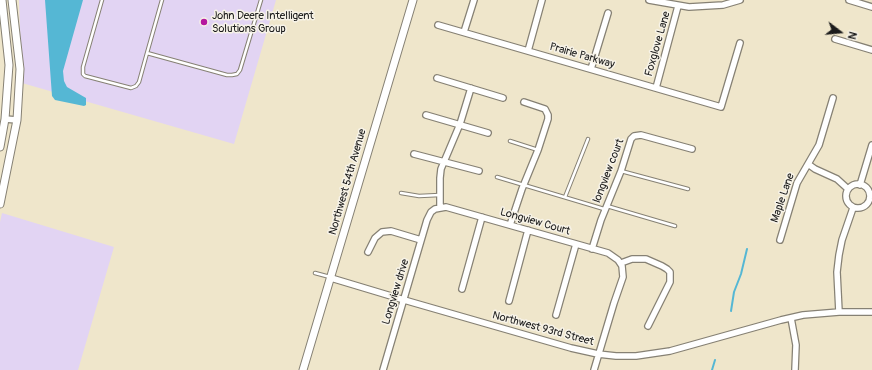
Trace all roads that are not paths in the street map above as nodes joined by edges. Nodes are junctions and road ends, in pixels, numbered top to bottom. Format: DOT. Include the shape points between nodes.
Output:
graph roads {
  1 [pos="2,0"];
  2 [pos="12,0"];
  3 [pos="102,0"];
  4 [pos="162,0"];
  5 [pos="261,0"];
  6 [pos="413,0"];
  7 [pos="474,0"];
  8 [pos="542,0"];
  9 [pos="650,0"];
  10 [pos="740,0"];
  11 [pos="848,0"];
  12 [pos="678,6"];
  13 [pos="872,7"];
  14 [pos="608,13"];
  15 [pos="438,25"];
  16 [pos="464,32"];
  17 [pos="835,39"];
  18 [pos="740,42"];
  19 [pos="872,50"];
  20 [pos="528,51"];
  21 [pos="148,53"];
  22 [pos="592,69"];
  23 [pos="437,78"];
  24 [pos="471,88"];
  25 [pos="656,88"];
  26 [pos="504,98"];
  27 [pos="833,98"];
  28 [pos="524,102"];
  29 [pos="426,115"];
  30 [pos="5,119"];
  31 [pos="17,120"];
  32 [pos="460,124"];
  33 [pos="488,133"];
  34 [pos="588,139"];
  35 [pos="510,141"];
  36 [pos="872,145"];
  37 [pos="0,147"];
  38 [pos="692,149"];
  39 [pos="538,150"];
  40 [pos="414,154"];
  41 [pos="444,162"];
  42 [pos="808,164"];
  43 [pos="479,171"];
  44 [pos="621,171"];
  45 [pos="498,177"];
  46 [pos="860,184"];
  47 [pos="524,185"];
  48 [pos="688,189"];
  49 [pos="848,189"];
  50 [pos="401,193"];
  51 [pos="440,195"];
  52 [pos="565,197"];
  53 [pos="871,199"];
  54 [pos="0,204"];
  55 [pos="440,207"];
  56 [pos="606,208"];
  57 [pos="853,208"];
  58 [pos="482,217"];
  59 [pos="510,225"];
  60 [pos="675,226"];
  61 [pos="528,230"];
  62 [pos="421,240"];
  63 [pos="780,240"];
  64 [pos="576,244"];
  65 [pos="592,249"];
  66 [pos="368,252"];
  67 [pos="621,263"];
  68 [pos="315,273"];
  69 [pos="331,278"];
  70 [pos="462,288"];
  71 [pos="404,300"];
  72 [pos="509,301"];
  73 [pos="839,312"];
  74 [pos="872,312"];
  75 [pos="556,315"];
  76 [pos="790,318"];
  77 [pos="648,326"];
  78 [pos="598,354"];
  79 [pos="303,370"];
  80 [pos="383,370"];
  81 [pos="594,370"];
  82 [pos="795,370"];
  1 -- 30 [label="street" via="8,65"];
  2 -- 31 [label="street" via="20,69"];
  3 -- 21 [label="lane" via="83,74 131,88 139,82"];
  4 -- 21 [label="lane"];
  5 -- 21 [label="lane" via="237,74 227,75"];
  6 -- 69 [label="street, Northwest 54th Avenue"];
  7 -- 16 [label="street"];
  8 -- 20 [label="street"];
  9 -- 12 [label="street"];
  10 -- 12 [label="street" via="723,5"];
  11 -- 13 [label="street"];
  12 -- 25 [label="street, Foxglove Lane"];
  14 -- 22 [label="street"];
  15 -- 16 [label="street, Prairie Parkway"];
  16 -- 20 [label="street, Prairie Parkway"];
  17 -- 19 [label="street"];
  18 -- 25 [label="street, Prairie Parkway" via="721,107"];
  20 -- 22 [label="street, Prairie Parkway"];
  22 -- 25 [label="street, Prairie Parkway"];
  23 -- 24 [label="street"];
  24 -- 26 [label="street"];
  24 -- 32 [label="street"];
  27 -- 42 [label="street, Maple Lane" via="819,146"];
  28 -- 39 [label="street, longview court" via="545,109 548,115"];
  29 -- 32 [label="street"];
  30 -- 31 [label="street"];
  30 -- 37 [label="street"];
  31 -- 54 [label="street"];
  32 -- 33 [label="street"];
  32 -- 41 [label="street"];
  34 -- 52 [label="lane"];
  35 -- 39 [label="lane"];
  36 -- 46 [label="street"];
  38 -- 44 [label="street, longview court" via="641,135 634,136"];
  39 -- 47 [label="street, longview court"];
  40 -- 41 [label="street"];
  41 -- 43 [label="street"];
  41 -- 51 [label="street" via="440,178"];
  42 -- 49 [label="street, Maple Lane" via="837,179"];
  42 -- 63 [label="street, Maple Lane" via="797,183"];
  44 -- 48 [label="lane"];
  44 -- 56 [label="street, longview court"];
  45 -- 47 [label="lane"];
  46 -- 49 [label="street"];
  46 -- 53 [label="street" via="866,188"];
  47 -- 52 [label="lane"];
  47 -- 59 [label="street, longview court"];
  49 -- 57 [label="street" via="847,203"];
  50 -- 51 [label="lane" via="419,196"];
  51 -- 55 [label="street"];
  52 -- 56 [label="lane"];
  53 -- 57 [label="street" via="862,208"];
  55 -- 58 [label="street, Longview Court" via="446,206"];
  55 -- 62 [label="street, Longview drive" via="431,212"];
  56 -- 60 [label="lane"];
  56 -- 65 [label="street, longview court"];
  57 -- 73 [label="street" via="839,255"];
  58 -- 59 [label="street, Longview Court"];
  58 -- 70 [label="street, longview court"];
  59 -- 61 [label="street, Longview Court"];
  61 -- 64 [label="street, Longview Court"];
  61 -- 72 [label="street, longview court"];
  62 -- 66 [label="street" via="391,231 382,232 375,238"];
  62 -- 71 [label="street, Longview drive"];
  64 -- 65 [label="street, Longview Court"];
  64 -- 75 [label="street, longview court"];
  65 -- 67 [label="street, Longview Court" via="614,256"];
  67 -- 77 [label="street" via="632,259 646,259 670,272 670,282"];
  67 -- 78 [label="street" via="623,277"];
  68 -- 69 [label="lane"];
  69 -- 71 [label="street, Northwest 93rd Street"];
  69 -- 79 [label="street, Northwest 54th Avenue"];
  71 -- 78 [label="street, Northwest 93rd Street"];
  71 -- 80 [label="street, Longview drive"];
  73 -- 74 [label="street, Northwest 93rd Street"];
  73 -- 76 [label="street, Northwest 93rd Street"];
  76 -- 78 [label="street, Northwest 93rd Street" via="670,351 636,356"];
  76 -- 82 [label="street" via="796,345"];
  78 -- 81 [label="street"];
}
